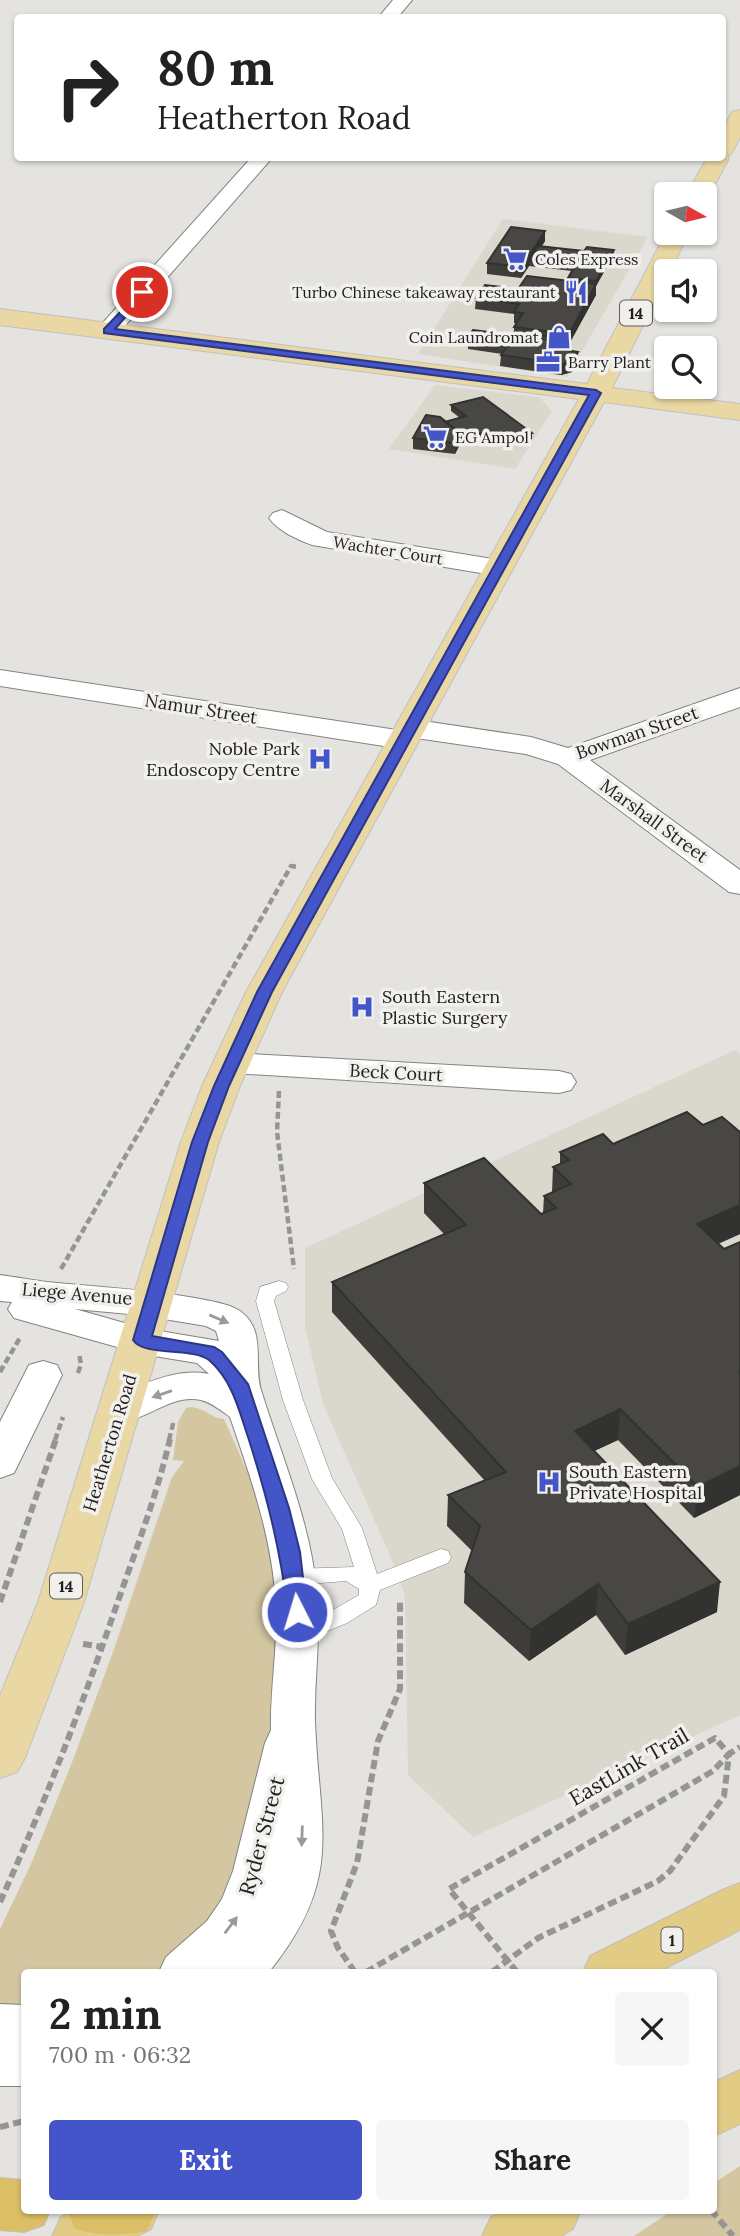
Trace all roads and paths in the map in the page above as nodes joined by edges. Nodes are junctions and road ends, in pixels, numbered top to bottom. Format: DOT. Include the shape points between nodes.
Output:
graph roads {
  1 [pos="403,0"];
  2 [pos="391,14"];
  3 [pos="740,117"];
  4 [pos="727,148"];
  5 [pos="259,161"];
  6 [pos="719,161"];
  7 [pos="706,182"];
  8 [pos="671,245"];
  9 [pos="0,317"];
  10 [pos="108,331"];
  11 [pos="596,393"];
  12 [pos="740,412"];
  13 [pos="282,518"];
  14 [pos="499,568"];
  15 [pos="0,678"];
  16 [pos="740,697"];
  17 [pos="406,734"];
  18 [pos="568,758"];
  19 [pos="301,868"];
  20 [pos="740,885"];
  21 [pos="232,1063"];
  22 [pos="559,1082"];
  23 [pos="279,1089"];
  24 [pos="286,1282"];
  25 [pos="0,1288"];
  26 [pos="45,1295"];
  27 [pos="0,1303"];
  28 [pos="148,1321"];
  29 [pos="16,1343"];
  30 [pos="0,1372"];
  31 [pos="43,1375"];
  32 [pos="243,1396"];
  33 [pos="178,1409"];
  34 [pos="120,1410"];
  35 [pos="0,1463"];
  36 [pos="441,1557"];
  37 [pos="395,1575"];
  38 [pos="294,1577"];
  39 [pos="370,1585"];
  40 [pos="298,1635"];
  41 [pos="293,1719"];
  42 [pos="740,1747"];
  43 [pos="729,1754"];
  44 [pos="0,1758"];
  45 [pos="0,1902"];
  46 [pos="738,1904"];
  47 [pos="186,1969"];
  48 [pos="243,1969"];
  49 [pos="353,1969"];
  50 [pos="371,1969"];
  51 [pos="496,1969"];
  52 [pos="515,1969"];
  53 [pos="615,1969"];
  54 [pos="0,2025"];
  55 [pos="21,2025"];
  56 [pos="0,2064"];
  57 [pos="21,2064"];
  58 [pos="740,2095"];
  59 [pos="717,2109"];
  60 [pos="21,2122"];
  61 [pos="0,2127"];
  62 [pos="0,2204"];
  63 [pos="21,2206"];
  64 [pos="547,2214"];
  65 [pos="714,2214"];
  66 [pos="511,2236"];
  67 [pos="733,2236"];
  1 -- 2 [label="street"];
  3 -- 4 [label="main road"];
  5 -- 10 [label="street"];
  6 -- 7 [label="main road"];
  8 -- 11 [label="main road, Heatherton Road / 14"];
  9 -- 10 [label="main road"];
  10 -- 11 [label="main road"];
  11 -- 12 [label="main road"];
  11 -- 14 [label="main road, Heatherton Road / 14"];
  13 -- 14 [label="street, Wachter Court" via="321,539"];
  14 -- 17 [label="main road, Heatherton Road / 14"];
  15 -- 17 [label="street, Namur Street"];
  16 -- 18 [label="street, Bowman Street"];
  17 -- 18 [label="street, Bowman Street" via="531,746"];
  17 -- 21 [label="main road, Heatherton Road / 14" via="271,979"];
  18 -- 20 [label="street, Marshall Street"];
  19 -- 26 [label="path" via="291,866"];
  21 -- 22 [label="street, Beck Court"];
  21 -- 28 [label="main road, Heatherton Road / 14" via="200,1142"];
  23 -- 24 [label="path" via="276,1132 294,1270"];
  24 -- 39 [label="lane" via="267,1292 265,1301 293,1400 327,1489 352,1528"];
  25 -- 26 [label="street, Liege Avenue"];
  26 -- 28 [label="street, Liege Avenue"];
  27 -- 28 [label="street, Liege Avenue" via="71,1320"];
  28 -- 32 [label="street, Ryder Street" via="216,1357"];
  28 -- 34 [label="main road, Heatherton Road / 14"];
  29 -- 30 [label="path"];
  31 -- 35 [label="street"];
  32 -- 34 [label="street, one-way" via="196,1385"];
  32 -- 38 [label="street, Ryder Street" via="280,1508"];
  33 -- 45 [label="path" via="165,1463 103,1647 38,1821"];
  34 -- 44 [label="main road, Heatherton Road / 14" via="61,1602"];
  36 -- 37 [label="lane"];
  37 -- 39 [label="lane"];
  37 -- 49 [label="path" via="400,1599 400,1689 378,1741 357,1863 331,1931"];
  38 -- 39 [label="lane" via="349,1573"];
  38 -- 40 [label="street, Ryder Street"];
  39 -- 40 [label="lane" via="369,1599 359,1607"];
  40 -- 41 [label="street, Ryder Street"];
  47 -- 41 [label="street, Ryder Street, one-way" via="224,1935 242,1909 256,1871"];
  41 -- 48 [label="street, Ryder Street, one-way" via="302,1822 299,1875 281,1922"];
  42 -- 43 [label="path"];
  43 -- 50 [label="path" via="713,1771"];
  43 -- 51 [label="path" via="724,1796 670,1871 538,1938"];
  43 -- 52 [label="path, EastLink Trail, bridge" via="715,1738 449,1889"];
  46 -- 53 [label="highway, 1"];
  54 -- 55 [label="street"];
  56 -- 57 [label="street"];
  58 -- 59 [label="highway"];
  60 -- 61 [label="path"];
  62 -- 63 [label="highway"];
  64 -- 66 [label="highway"];
  65 -- 67 [label="path"];
}
